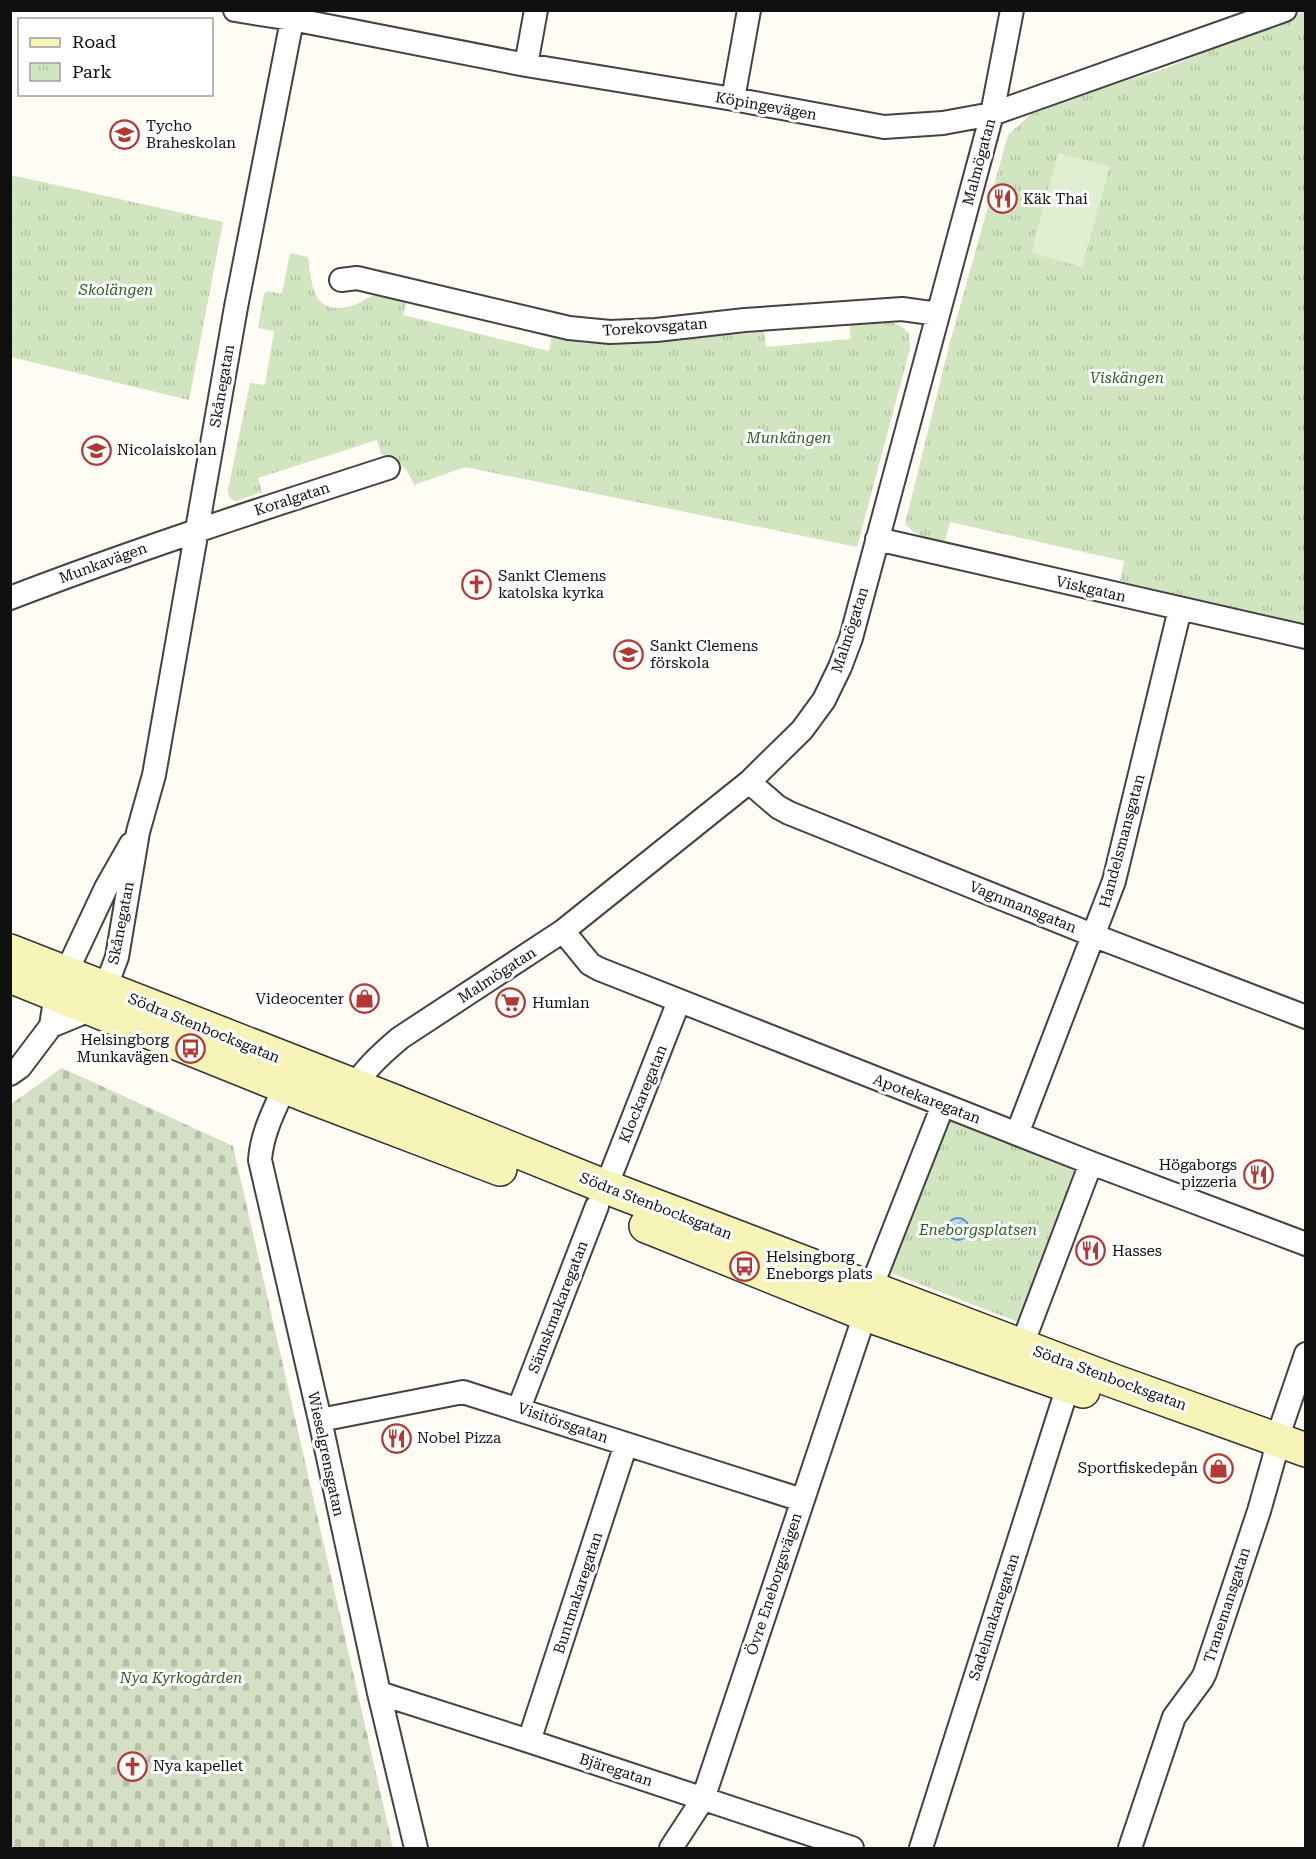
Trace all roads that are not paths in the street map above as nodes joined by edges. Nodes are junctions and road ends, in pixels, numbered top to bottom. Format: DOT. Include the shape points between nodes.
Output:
graph roads {
  1 [pos="235,10"];
  2 [pos="536,10"];
  3 [pos="749,10"];
  4 [pos="1012,10"];
  5 [pos="1277,12"];
  6 [pos="293,15"];
  7 [pos="525,65"];
  8 [pos="734,99"];
  9 [pos="993,114"];
  10 [pos="341,280"];
  11 [pos="938,314"];
  12 [pos="388,468"];
  13 [pos="196,531"];
  14 [pos="877,539"];
  15 [pos="10,598"];
  16 [pos="1180,609"];
  17 [pos="1305,637"];
  18 [pos="749,782"];
  19 [pos="138,832"];
  20 [pos="563,931"];
  21 [pos="1095,936"];
  22 [pos="10,951"];
  23 [pos="10,976"];
  24 [pos="61,984"];
  25 [pos="98,999"];
  26 [pos="679,1001"];
  27 [pos="1305,1017"];
  28 [pos="51,1026"];
  29 [pos="10,1074"];
  30 [pos="290,1075"];
  31 [pos="348,1098"];
  32 [pos="943,1105"];
  33 [pos="1017,1134"];
  34 [pos="1091,1163"];
  35 [pos="601,1196"];
  36 [pos="1305,1244"];
  37 [pos="868,1301"];
  38 [pos="1305,1354"];
  39 [pos="1018,1357"];
  40 [pos="1068,1386"];
  41 [pos="519,1408"];
  42 [pos="320,1420"];
  43 [pos="626,1444"];
  44 [pos="1286,1449"];
  45 [pos="1305,1471"];
  46 [pos="801,1500"];
  47 [pos="379,1693"];
  48 [pos="529,1741"];
  49 [pos="703,1799"];
  50 [pos="416,1848"];
  51 [pos="671,1848"];
  52 [pos="852,1848"];
  53 [pos="921,1848"];
  54 [pos="1130,1848"];
  1 -- 6 [label="street, Köpingevägen"];
  2 -- 7 [label="street"];
  3 -- 8 [label="street"];
  4 -- 9 [label="street, Malmögatan"];
  5 -- 9 [label="street, Köpingevägen"];
  6 -- 7 [label="street, Köpingevägen"];
  6 -- 13 [label="street, Skånegatan"];
  7 -- 8 [label="street, Köpingevägen"];
  8 -- 9 [label="street, Köpingevägen" via="884,127 943,123"];
  9 -- 11 [label="street, Malmögatan"];
  10 -- 11 [label="street, Torekovsgatan" via="357,278 595,332 902,309"];
  11 -- 14 [label="street, Malmögatan"];
  12 -- 13 [label="street, Koralgatan"];
  13 -- 15 [label="street, Munkavägen"];
  13 -- 19 [label="street, Skånegatan" via="154,775"];
  14 -- 16 [label="street, Viskgatan"];
  14 -- 18 [label="street, Malmögatan" via="851,638 824,700 802,730"];
  16 -- 17 [label="street, Viskgatan"];
  16 -- 21 [label="street, Handelsmansgatan" via="1114,881"];
  18 -- 20 [label="street, Malmögatan"];
  18 -- 21 [label="street, Vagnmansgatan" via="789,813"];
  19 -- 24 [label="street, Skånegatan" via="106,888"];
  19 -- 25 [label="street, Skånegatan" via="117,957"];
  20 -- 26 [label="street, Apotekaregatan" via="590,964"];
  20 -- 31 [label="street, Malmögatan" via="400,1038 380,1054"];
  21 -- 27 [label="street, Vagnmansgatan"];
  21 -- 33 [label="street, Handelsmansgatan"];
  22 -- 24 [label="main road, Södra Stenbocksgatan"];
  23 -- 24 [label="main road, Södra Stenbocksgatan"];
  24 -- 25 [label="main road, Södra Stenbocksgatan"];
  24 -- 28 [label="street, Skånegatan"];
  25 -- 28 [label="street"];
  25 -- 30 [label="main road, Södra Stenbocksgatan"];
  26 -- 32 [label="street, Apotekaregatan"];
  26 -- 35 [label="street, Klockaregatan"];
  28 -- 29 [label="street"];
  30 -- 31 [label="main road, Södra Stenbocksgatan"];
  30 -- 42 [label="street, Wieselgrensgatan" via="269,1124 260,1160"];
  31 -- 35 [label="main road, Södra Stenbocksgatan"];
  32 -- 33 [label="street, Apotekaregatan"];
  32 -- 37 [label="street"];
  33 -- 34 [label="street, Apotekaregatan"];
  34 -- 36 [label="street, Apotekaregatan"];
  34 -- 39 [label="street"];
  35 -- 37 [label="main road, Södra Stenbocksgatan"];
  35 -- 41 [label="street, Sämskmakaregatan"];
  37 -- 39 [label="main road, Södra Stenbocksgatan"];
  37 -- 46 [label="street, Övre Eneborgsvägen"];
  38 -- 44 [label="street, Tranemansgatan"];
  39 -- 40 [label="main road, Södra Stenbocksgatan"];
  39 -- 44 [label="main road, Södra Stenbocksgatan" via="1111,1380"];
  40 -- 44 [label="main road, Södra Stenbocksgatan" via="1240,1444"];
  40 -- 53 [label="street, Sadelmakaregatan"];
  41 -- 42 [label="street, Visitörsgatan" via="455,1392"];
  41 -- 43 [label="street, Visitörsgatan"];
  42 -- 47 [label="street, Wieselgrensgatan"];
  43 -- 46 [label="street, Visitörsgatan"];
  43 -- 48 [label="street, Buntmakaregatan"];
  44 -- 45 [label="main road, Södra Stenbocksgatan"];
  44 -- 54 [label="street, Tranemansgatan" via="1202,1679 1174,1717"];
  46 -- 49 [label="street, Övre Eneborgsvägen"];
  47 -- 48 [label="street, Bjäregatan"];
  47 -- 50 [label="street, Wieselgrensgatan"];
  48 -- 49 [label="street, Bjäregatan"];
  49 -- 51 [label="street, Övre Eneborgsvägen"];
  49 -- 52 [label="street, Bjäregatan"];
}
